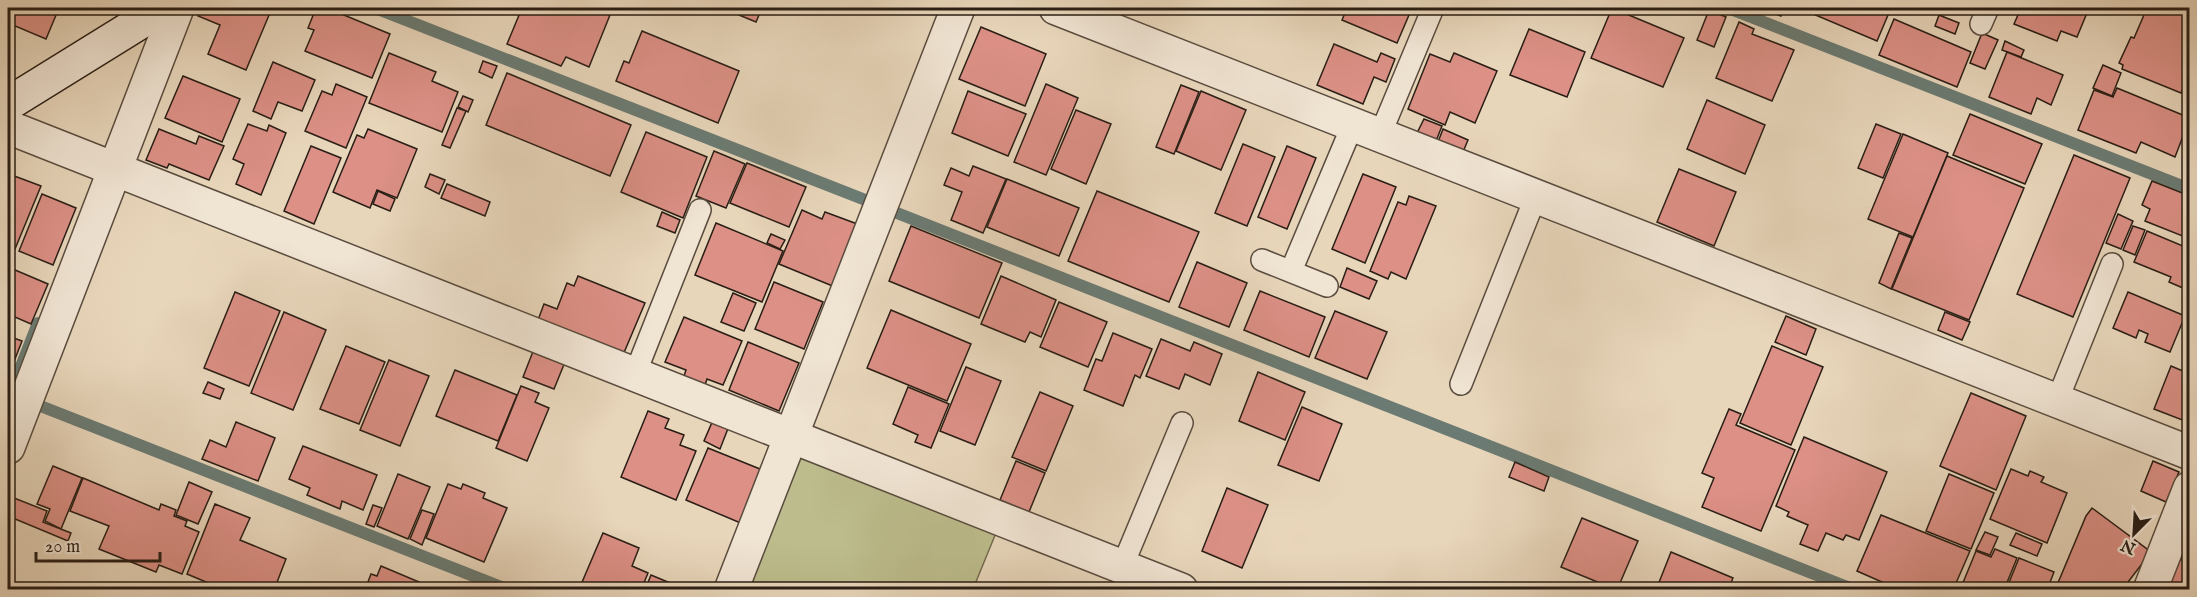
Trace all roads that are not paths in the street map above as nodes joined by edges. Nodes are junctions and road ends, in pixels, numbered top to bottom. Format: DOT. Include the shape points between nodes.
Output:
graph roads {
  1 [pos="163,8"];
  2 [pos="177,8"];
  3 [pos="958,8"];
  4 [pos="1056,8"];
  5 [pos="1433,8"];
  6 [pos="8,104"];
  7 [pos="8,127"];
  8 [pos="1366,129"];
  9 [pos="115,170"];
  10 [pos="1536,196"];
  11 [pos="700,210"];
  12 [pos="1262,260"];
  13 [pos="2112,264"];
  14 [pos="1292,271"];
  15 [pos="1327,286"];
  16 [pos="635,374"];
  17 [pos="1461,384"];
  18 [pos="2057,401"];
  19 [pos="1182,423"];
  20 [pos="791,436"];
  21 [pos="8,447"];
  22 [pos="2190,453"];
  23 [pos="2190,488"];
  24 [pos="1122,567"];
  25 [pos="731,590"];
  26 [pos="1181,590"];
  27 [pos="2150,590"];
  1 -- 6 [label="street"];
  2 -- 9 [label="street"];
  3 -- 20 [label="street"];
  4 -- 8 [label="street"];
  5 -- 8 [label="lane"];
  7 -- 9 [label="street"];
  8 -- 10 [label="street"];
  8 -- 14 [label="lane"];
  9 -- 16 [label="street"];
  9 -- 21 [label="street"];
  10 -- 17 [label="lane"];
  10 -- 18 [label="street"];
  11 -- 16 [label="lane"];
  12 -- 14 [label="lane"];
  13 -- 18 [label="lane"];
  14 -- 15 [label="lane"];
  16 -- 20 [label="street"];
  18 -- 22 [label="street"];
  19 -- 24 [label="lane"];
  20 -- 24 [label="street"];
  20 -- 25 [label="street"];
  23 -- 27 [label="street"];
  24 -- 26 [label="street"];
}
